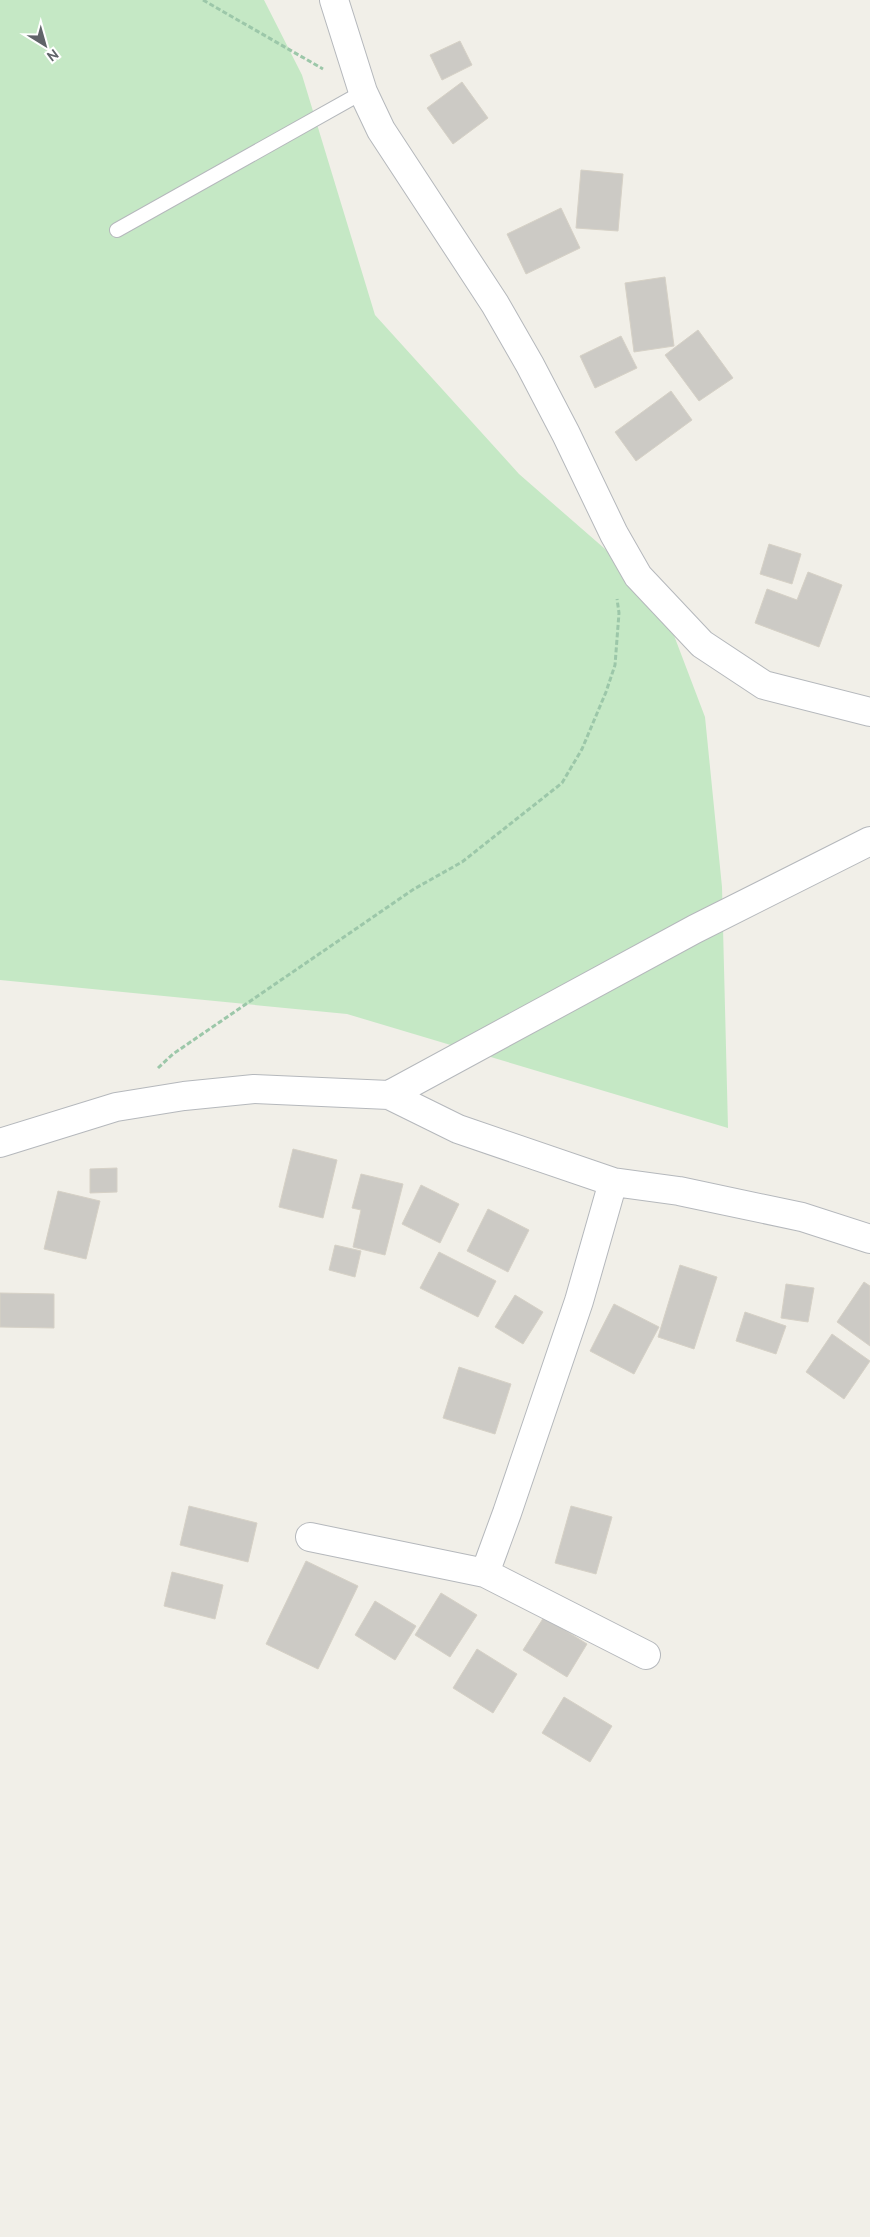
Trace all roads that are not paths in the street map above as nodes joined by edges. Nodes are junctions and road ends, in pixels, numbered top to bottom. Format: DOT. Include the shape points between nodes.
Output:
graph roads {
  1 [pos="334,0"];
  2 [pos="363,92"];
  3 [pos="117,230"];
  4 [pos="870,712"];
  5 [pos="870,841"];
  6 [pos="389,1095"];
  7 [pos="0,1143"];
  8 [pos="613,1182"];
  9 [pos="870,1239"];
  10 [pos="310,1537"];
  11 [pos="484,1573"];
  12 [pos="646,1655"];
  1 -- 2 [label="street"];
  2 -- 3 [label="lane"];
  2 -- 4 [label="street" via="381,130 495,304 530,365 638,576 702,644 764,685"];
  5 -- 6 [label="street" via="695,929"];
  6 -- 7 [label="street" via="254,1089 184,1096 116,1106"];
  6 -- 8 [label="street" via="458,1129"];
  8 -- 9 [label="street" via="802,1217"];
  8 -- 11 [label="street" via="579,1301"];
  10 -- 11 [label="street"];
  11 -- 12 [label="street"];
}
